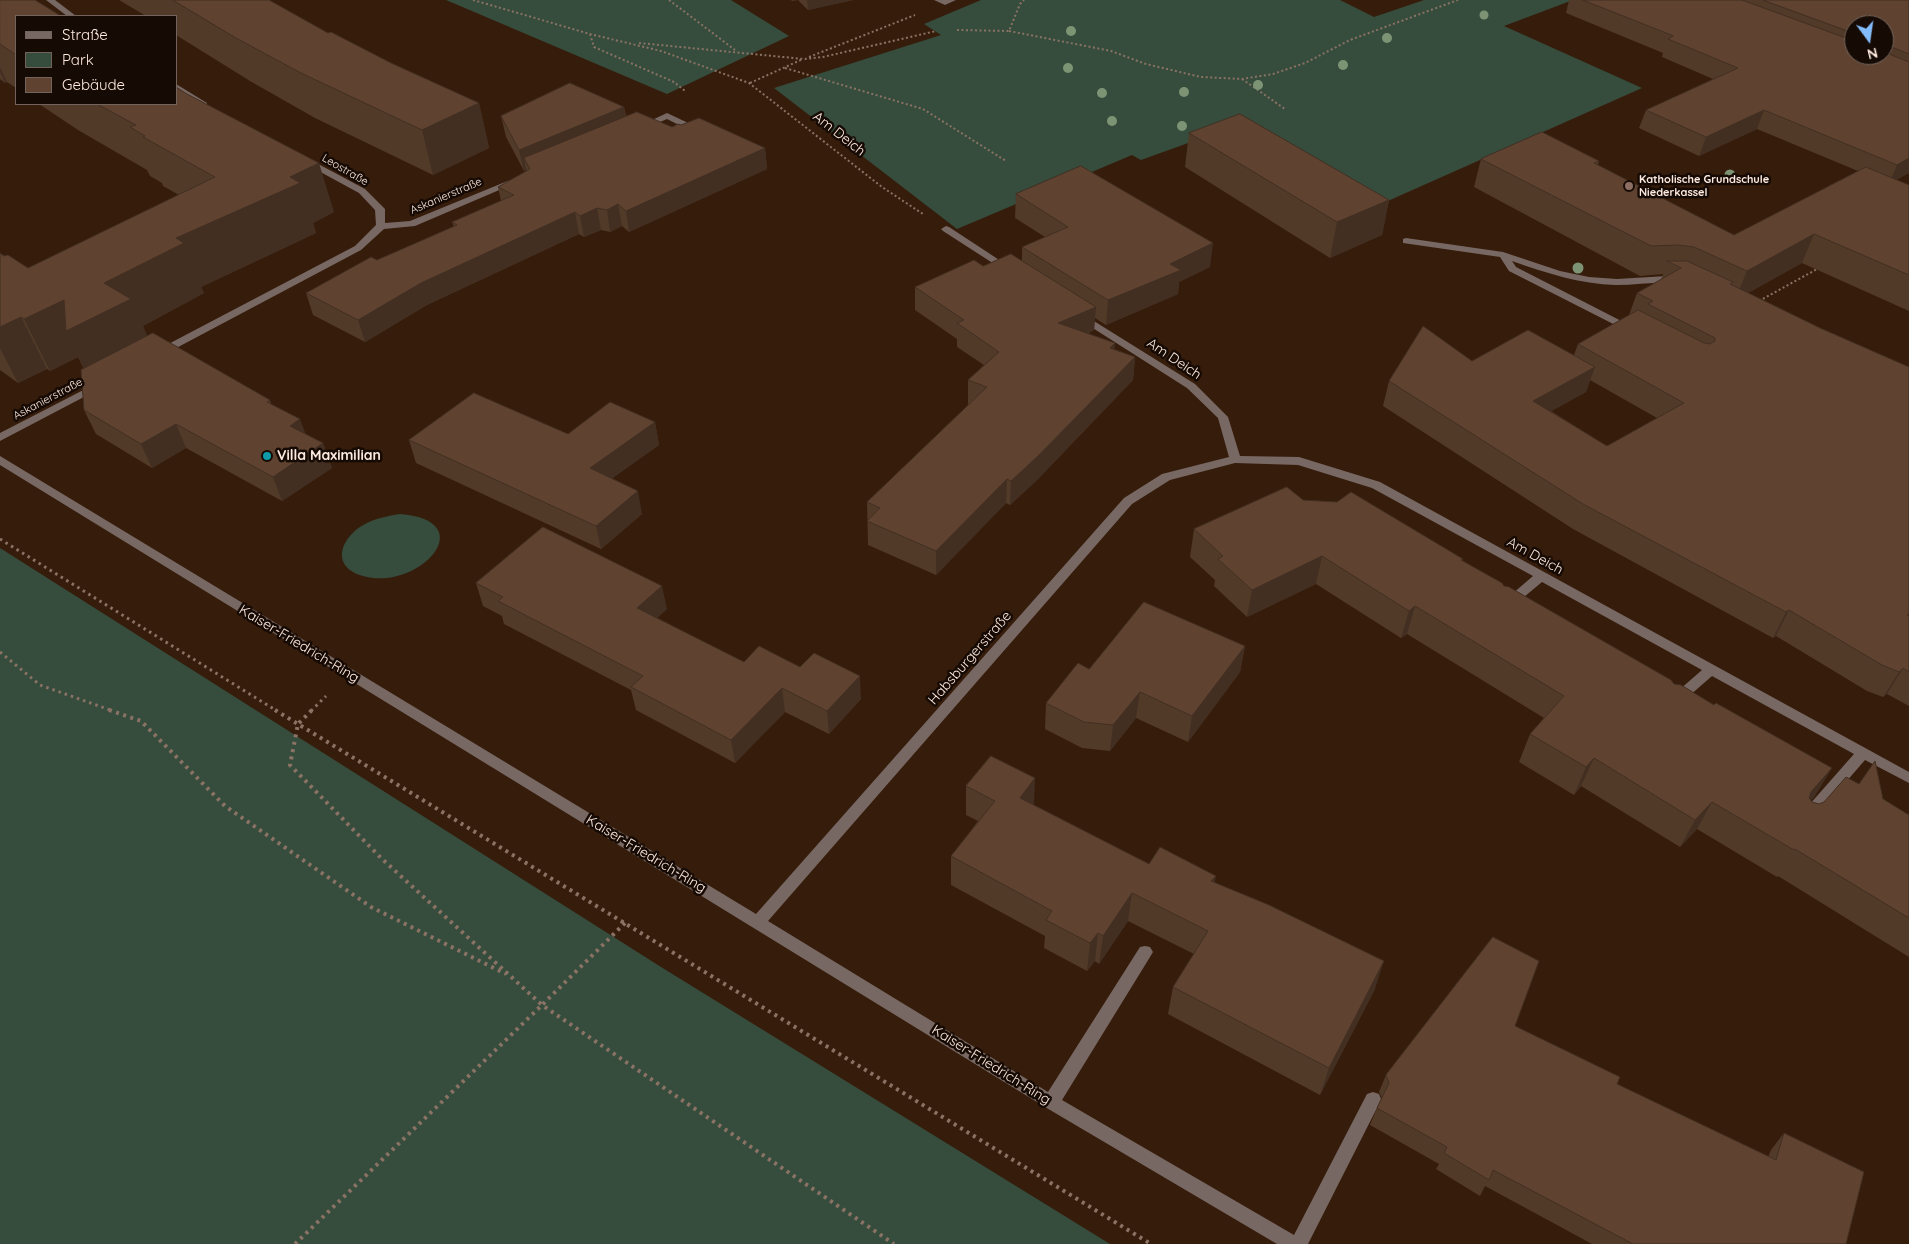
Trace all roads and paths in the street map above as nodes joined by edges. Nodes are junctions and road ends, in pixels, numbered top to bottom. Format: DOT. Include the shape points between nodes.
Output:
graph roads {
  1 [pos="50,0"];
  2 [pos="473,0"];
  3 [pos="669,0"];
  4 [pos="1024,0"];
  5 [pos="1458,0"];
  6 [pos="945,1"];
  7 [pos="71,15"];
  8 [pos="950,30"];
  9 [pos="941,31"];
  10 [pos="1009,31"];
  11 [pos="590,34"];
  12 [pos="629,42"];
  13 [pos="736,51"];
  14 [pos="804,59"];
  15 [pos="785,68"];
  16 [pos="1242,79"];
  17 [pos="749,83"];
  18 [pos="178,87"];
  19 [pos="1285,109"];
  20 [pos="213,110"];
  21 [pos="667,116"];
  22 [pos="634,130"];
  23 [pos="702,133"];
  24 [pos="295,155"];
  25 [pos="1006,161"];
  26 [pos="522,178"];
  27 [pos="381,226"];
  28 [pos="946,229"];
  29 [pos="1406,240"];
  30 [pos="1504,255"];
  31 [pos="1822,266"];
  32 [pos="1019,276"];
  33 [pos="1689,283"];
  34 [pos="1752,305"];
  35 [pos="1068,308"];
  36 [pos="1637,332"];
  37 [pos="148,359"];
  38 [pos="105,382"];
  39 [pos="0,438"];
  40 [pos="1235,458"];
  41 [pos="0,460"];
  42 [pos="0,539"];
  43 [pos="1541,576"];
  44 [pos="1500,610"];
  45 [pos="0,652"];
  46 [pos="1710,670"];
  47 [pos="347,674"];
  48 [pos="1667,708"];
  49 [pos="298,724"];
  50 [pos="1863,753"];
  51 [pos="1909,778"];
  52 [pos="1801,824"];
  53 [pos="758,922"];
  54 [pos="625,923"];
  55 [pos="1145,952"];
  56 [pos="510,976"];
  57 [pos="542,1005"];
  58 [pos="1373,1099"];
  59 [pos="1051,1102"];
  60 [pos="295,1244"];
  61 [pos="894,1244"];
  62 [pos="1151,1244"];
  63 [pos="1294,1244"];
  64 [pos="1299,1244"];
  1 -- 7 [label="street"];
  2 -- 11 [label="path"];
  3 -- 13 [label="path"];
  4 -- 10 [label="path"];
  5 -- 16 [label="path" via="1350,40 1306,63 1273,74"];
  6 -- 14 [label="path"];
  8 -- 10 [label="path"];
  9 -- 14 [label="path"];
  10 -- 16 [label="path" via="1111,52 1200,77"];
  11 -- 12 [label="path"];
  11 -- 21 [label="path" via="594,47 686,91 662,105"];
  12 -- 13 [label="path"];
  12 -- 17 [label="path, Am Deich"];
  13 -- 14 [label="path"];
  14 -- 15 [label="path"];
  15 -- 17 [label="path"];
  15 -- 25 [label="path" via="923,109"];
  16 -- 19 [label="path"];
  17 -- 28 [label="path, Am Deich" via="882,187"];
  18 -- 20 [label="street"];
  21 -- 22 [label="street"];
  21 -- 23 [label="street"];
  24 -- 27 [label="street, Leostraße" via="362,191 380,209"];
  26 -- 27 [label="street, Askanierstraße" via="412,224"];
  27 -- 37 [label="street" via="358,248"];
  28 -- 32 [label="street"];
  29 -- 30 [label="street"];
  30 -- 33 [label="street" via="1558,274 1589,280 1667,279"];
  30 -- 36 [label="street" via="1512,269"];
  31 -- 34 [label="path"];
  35 -- 40 [label="street, Am Deich" via="1191,386 1223,417"];
  38 -- 39 [label="street, Askanierstraße"];
  40 -- 43 [label="street, Am Deich" via="1299,461 1376,485"];
  40 -- 53 [label="street, Habsburgerstraße" via="1166,477 1128,501"];
  41 -- 47 [label="street, Kaiser-Friedrich-Ring"];
  42 -- 49 [label="path"];
  43 -- 44 [label="street"];
  43 -- 46 [label="street, Am Deich"];
  45 -- 56 [label="path" via="40,685 141,721 225,806 371,907"];
  46 -- 48 [label="street"];
  46 -- 50 [label="street, Am Deich"];
  47 -- 49 [label="path"];
  47 -- 53 [label="street, Kaiser-Friedrich-Ring"];
  49 -- 54 [label="path"];
  49 -- 56 [label="path" via="290,765 381,858"];
  50 -- 51 [label="street, Am Deich"];
  50 -- 52 [label="street"];
  53 -- 59 [label="street, Kaiser-Friedrich-Ring"];
  54 -- 57 [label="path"];
  54 -- 62 [label="path"];
  55 -- 59 [label="street"];
  56 -- 57 [label="path"];
  57 -- 60 [label="path"];
  57 -- 61 [label="path"];
  58 -- 64 [label="street"];
  59 -- 63 [label="street, Kaiser-Friedrich-Ring"];
}
